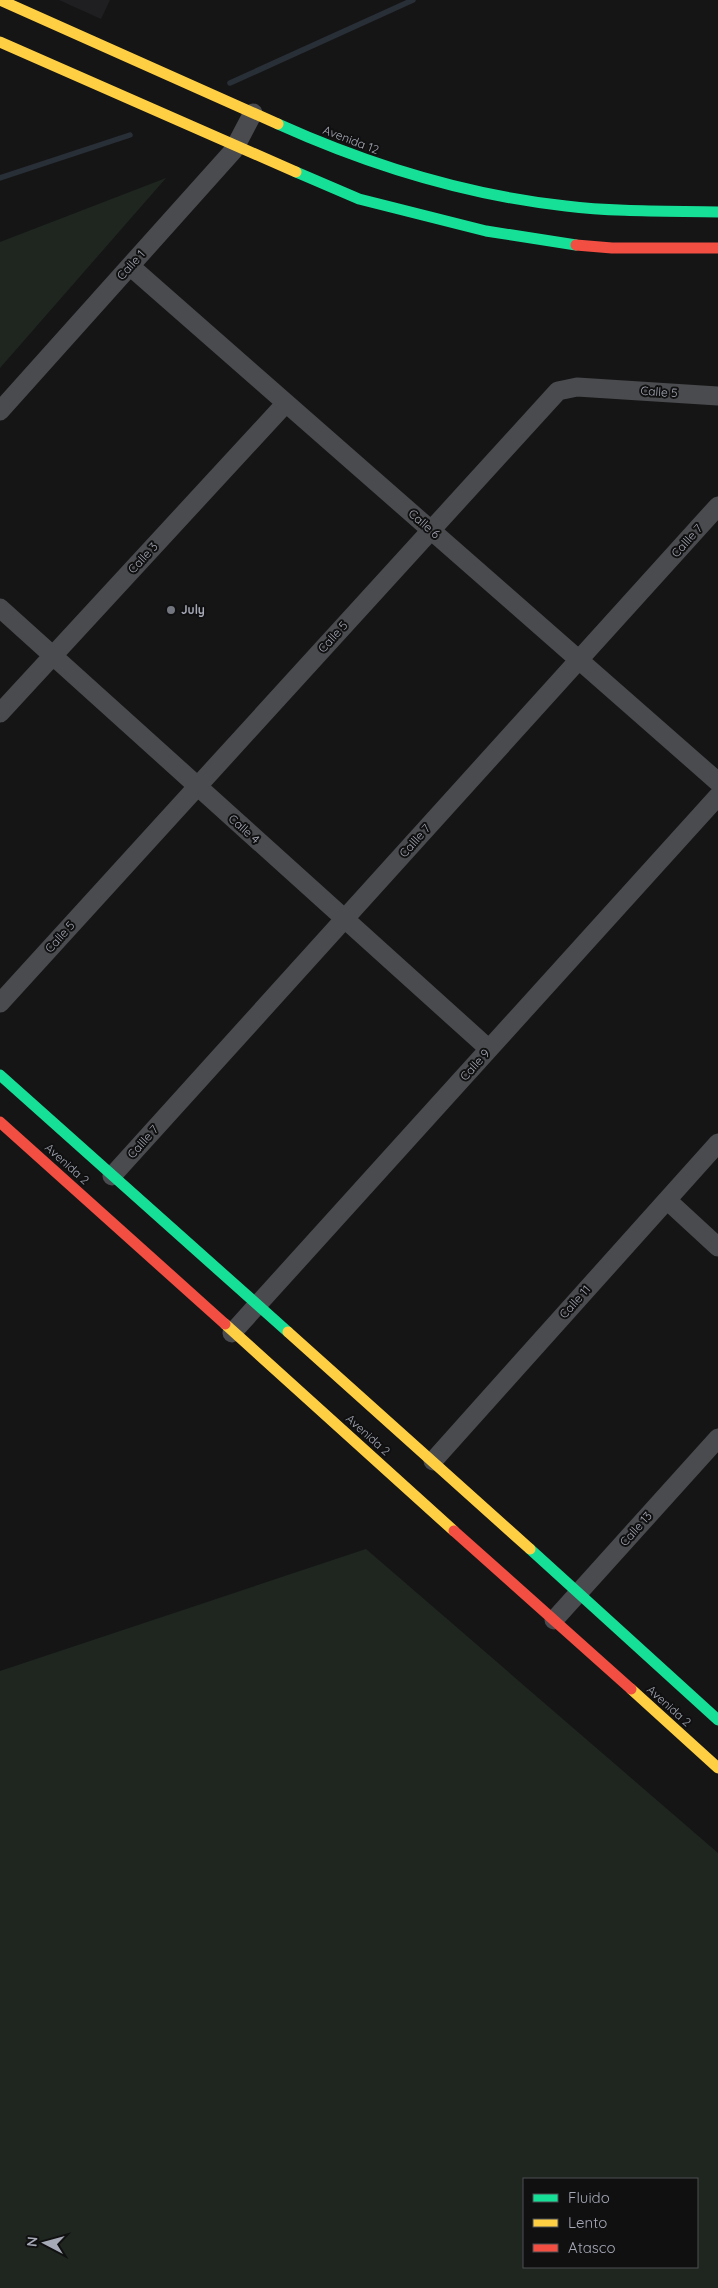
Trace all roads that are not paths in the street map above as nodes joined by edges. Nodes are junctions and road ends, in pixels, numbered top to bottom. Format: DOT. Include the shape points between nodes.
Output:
graph roads {
  1 [pos="0,0"];
  2 [pos="0,42"];
  3 [pos="253,113"];
  4 [pos="236,146"];
  5 [pos="718,212"];
  6 [pos="718,248"];
  7 [pos="130,266"];
  8 [pos="718,396"];
  9 [pos="286,403"];
  10 [pos="0,411"];
  11 [pos="718,506"];
  12 [pos="431,530"];
  13 [pos="0,608"];
  14 [pos="53,656"];
  15 [pos="579,660"];
  16 [pos="0,713"];
  17 [pos="718,782"];
  18 [pos="197,786"];
  19 [pos="718,796"];
  20 [pos="345,919"];
  21 [pos="0,1003"];
  22 [pos="489,1049"];
  23 [pos="0,1075"];
  24 [pos="0,1122"];
  25 [pos="718,1142"];
  26 [pos="112,1176"];
  27 [pos="667,1200"];
  28 [pos="718,1246"];
  29 [pos="258,1305"];
  30 [pos="232,1333"];
  31 [pos="718,1438"];
  32 [pos="433,1461"];
  33 [pos="579,1593"];
  34 [pos="554,1620"];
  35 [pos="718,1720"];
  36 [pos="718,1752"];
  37 [pos="717,1766"];
  1 -- 3 [label="main road, Avenida 12"];
  2 -- 4 [label="main road"];
  3 -- 4 [label="street, Calle 1"];
  3 -- 5 [label="main road, Avenida 12" via="378,165 456,186 548,204"];
  4 -- 6 [label="main road" via="359,199 486,231 612,248"];
  4 -- 7 [label="street, Calle 1"];
  7 -- 9 [label="street, Calle 6"];
  7 -- 10 [label="street, Calle 1"];
  8 -- 12 [label="street, Calle 5" via="577,387 558,391"];
  9 -- 12 [label="street, Calle 6"];
  9 -- 14 [label="street, Calle 3"];
  11 -- 15 [label="street, Callle 7"];
  12 -- 15 [label="street, Calle 6"];
  12 -- 18 [label="street, Calle 5"];
  13 -- 14 [label="street, Calle 4"];
  14 -- 16 [label="street, Calle 3"];
  14 -- 18 [label="street, Calle 4"];
  15 -- 17 [label="street, Calle 6"];
  15 -- 20 [label="street, Callle 7"];
  18 -- 20 [label="street, Calle 4"];
  18 -- 21 [label="street, Calle 5"];
  19 -- 22 [label="street, Calle 9"];
  20 -- 22 [label="street, Calle 4"];
  20 -- 26 [label="street, Callle 7"];
  22 -- 29 [label="street, Calle 9"];
  23 -- 26 [label="main road, Avenida 2"];
  24 -- 30 [label="main road, Avenida 2"];
  25 -- 27 [label="street, Calle 11"];
  26 -- 29 [label="main road, Avenida 2"];
  27 -- 28 [label="street"];
  27 -- 32 [label="street, Calle 11"];
  29 -- 30 [label="street, Calle 9"];
  29 -- 32 [label="main road, Avenida 2"];
  30 -- 34 [label="main road, Avenida 2"];
  31 -- 33 [label="street, Calle 13"];
  32 -- 33 [label="main road, Avenida 2"];
  33 -- 34 [label="street, Calle 13"];
  33 -- 35 [label="main road, Avenida 2"];
  34 -- 37 [label="main road, Avenida 2"];
  36 -- 37 [label="main road"];
}
